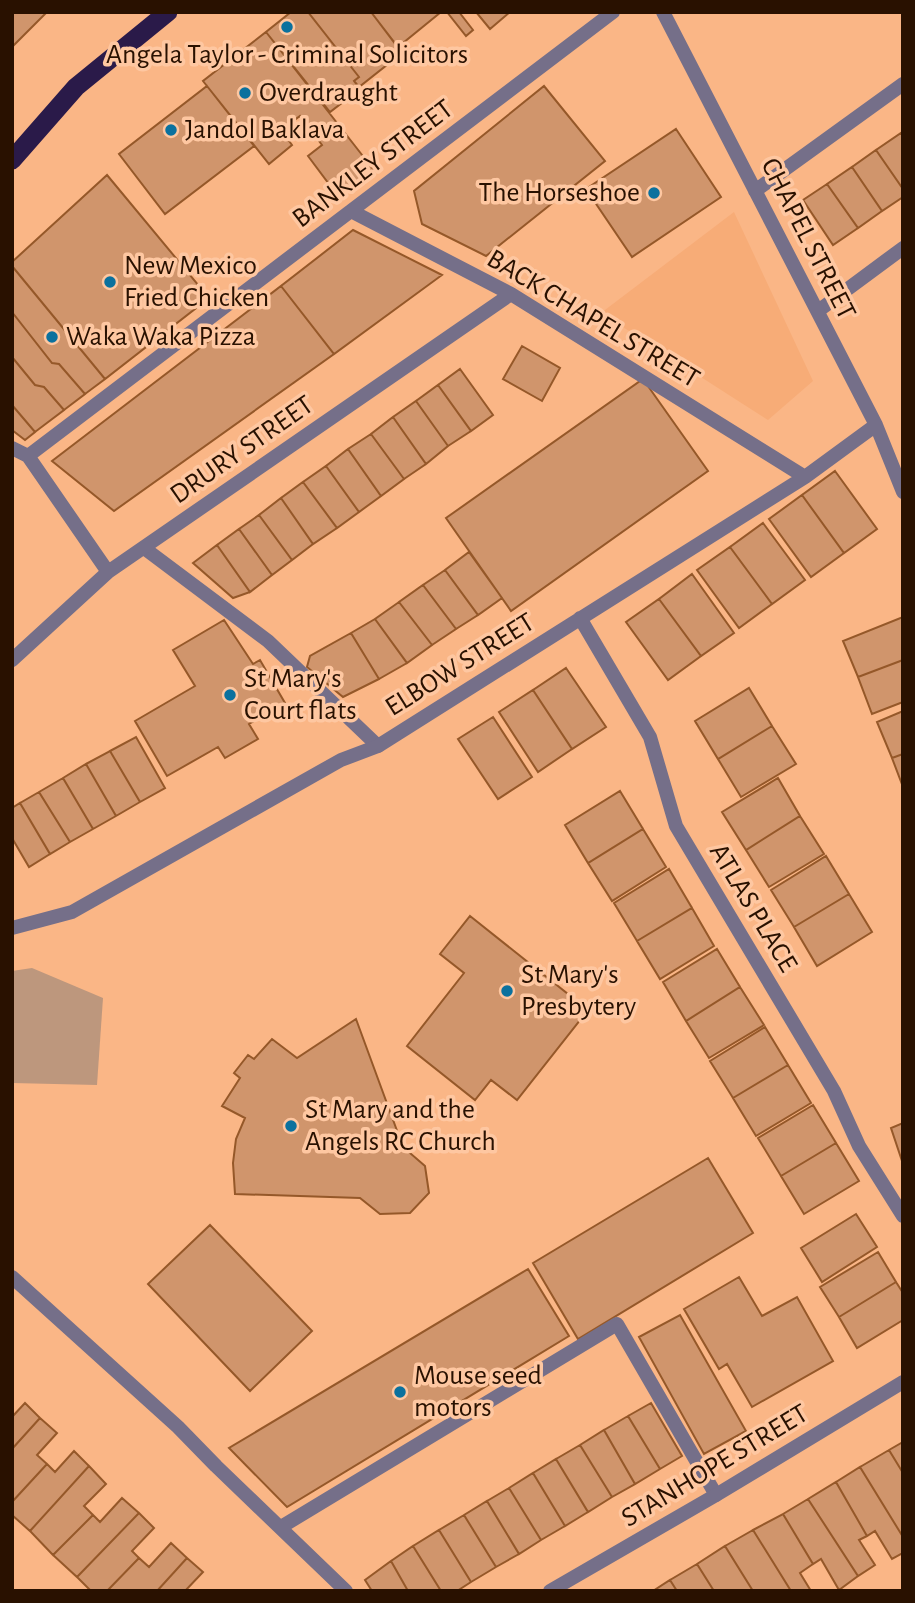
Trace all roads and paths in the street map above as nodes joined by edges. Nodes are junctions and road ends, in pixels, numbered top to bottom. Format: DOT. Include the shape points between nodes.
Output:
graph roads {
  1 [pos="168,12"];
  2 [pos="613,12"];
  3 [pos="663,12"];
  4 [pos="903,84"];
  5 [pos="12,160"];
  6 [pos="755,191"];
  7 [pos="351,211"];
  8 [pos="903,248"];
  9 [pos="511,295"];
  10 [pos="818,311"];
  11 [pos="876,425"];
  12 [pos="12,448"];
  13 [pos="29,456"];
  14 [pos="805,477"];
  15 [pos="903,492"];
  16 [pos="144,548"];
  17 [pos="108,572"];
  18 [pos="580,618"];
  19 [pos="12,660"];
  20 [pos="378,746"];
  21 [pos="12,928"];
  22 [pos="903,1216"];
  23 [pos="12,1277"];
  24 [pos="903,1382"];
  25 [pos="716,1495"];
  26 [pos="281,1527"];
  27 [pos="346,1591"];
  28 [pos="551,1591"];
  1 -- 5 [label="highway" via="76,87"];
  2 -- 7 [label="street, BANKLEY STREET"];
  3 -- 6 [label="street, CHAPEL STREET"];
  4 -- 6 [label="street"];
  6 -- 10 [label="street, CHAPEL STREET"];
  7 -- 9 [label="street, BACK CHAPEL STREET"];
  7 -- 13 [label="street, BANKLEY STREET"];
  8 -- 10 [label="street"];
  9 -- 14 [label="street, BACK CHAPEL STREET"];
  9 -- 16 [label="street, DRURY STREET"];
  10 -- 11 [label="street, CHAPEL STREET"];
  11 -- 14 [label="street, ELBOW STREET"];
  11 -- 15 [label="street, CHAPEL STREET"];
  12 -- 13 [label="street"];
  13 -- 17 [label="street"];
  14 -- 18 [label="street, ELBOW STREET"];
  16 -- 17 [label="street, DRURY STREET"];
  16 -- 20 [label="street" via="268,641"];
  17 -- 19 [label="street, DRURY STREET"];
  18 -- 20 [label="street, ELBOW STREET"];
  18 -- 22 [label="street, ATLAS PLACE" via="650,737 676,826"];
  20 -- 21 [label="street, ELBOW STREET" via="341,760 72,912"];
  23 -- 26 [label="street"];
  24 -- 25 [label="street, STANHOPE STREET"];
  25 -- 26 [label="street" via="617,1324"];
  25 -- 28 [label="street, STANHOPE STREET"];
  26 -- 27 [label="street"];
}
